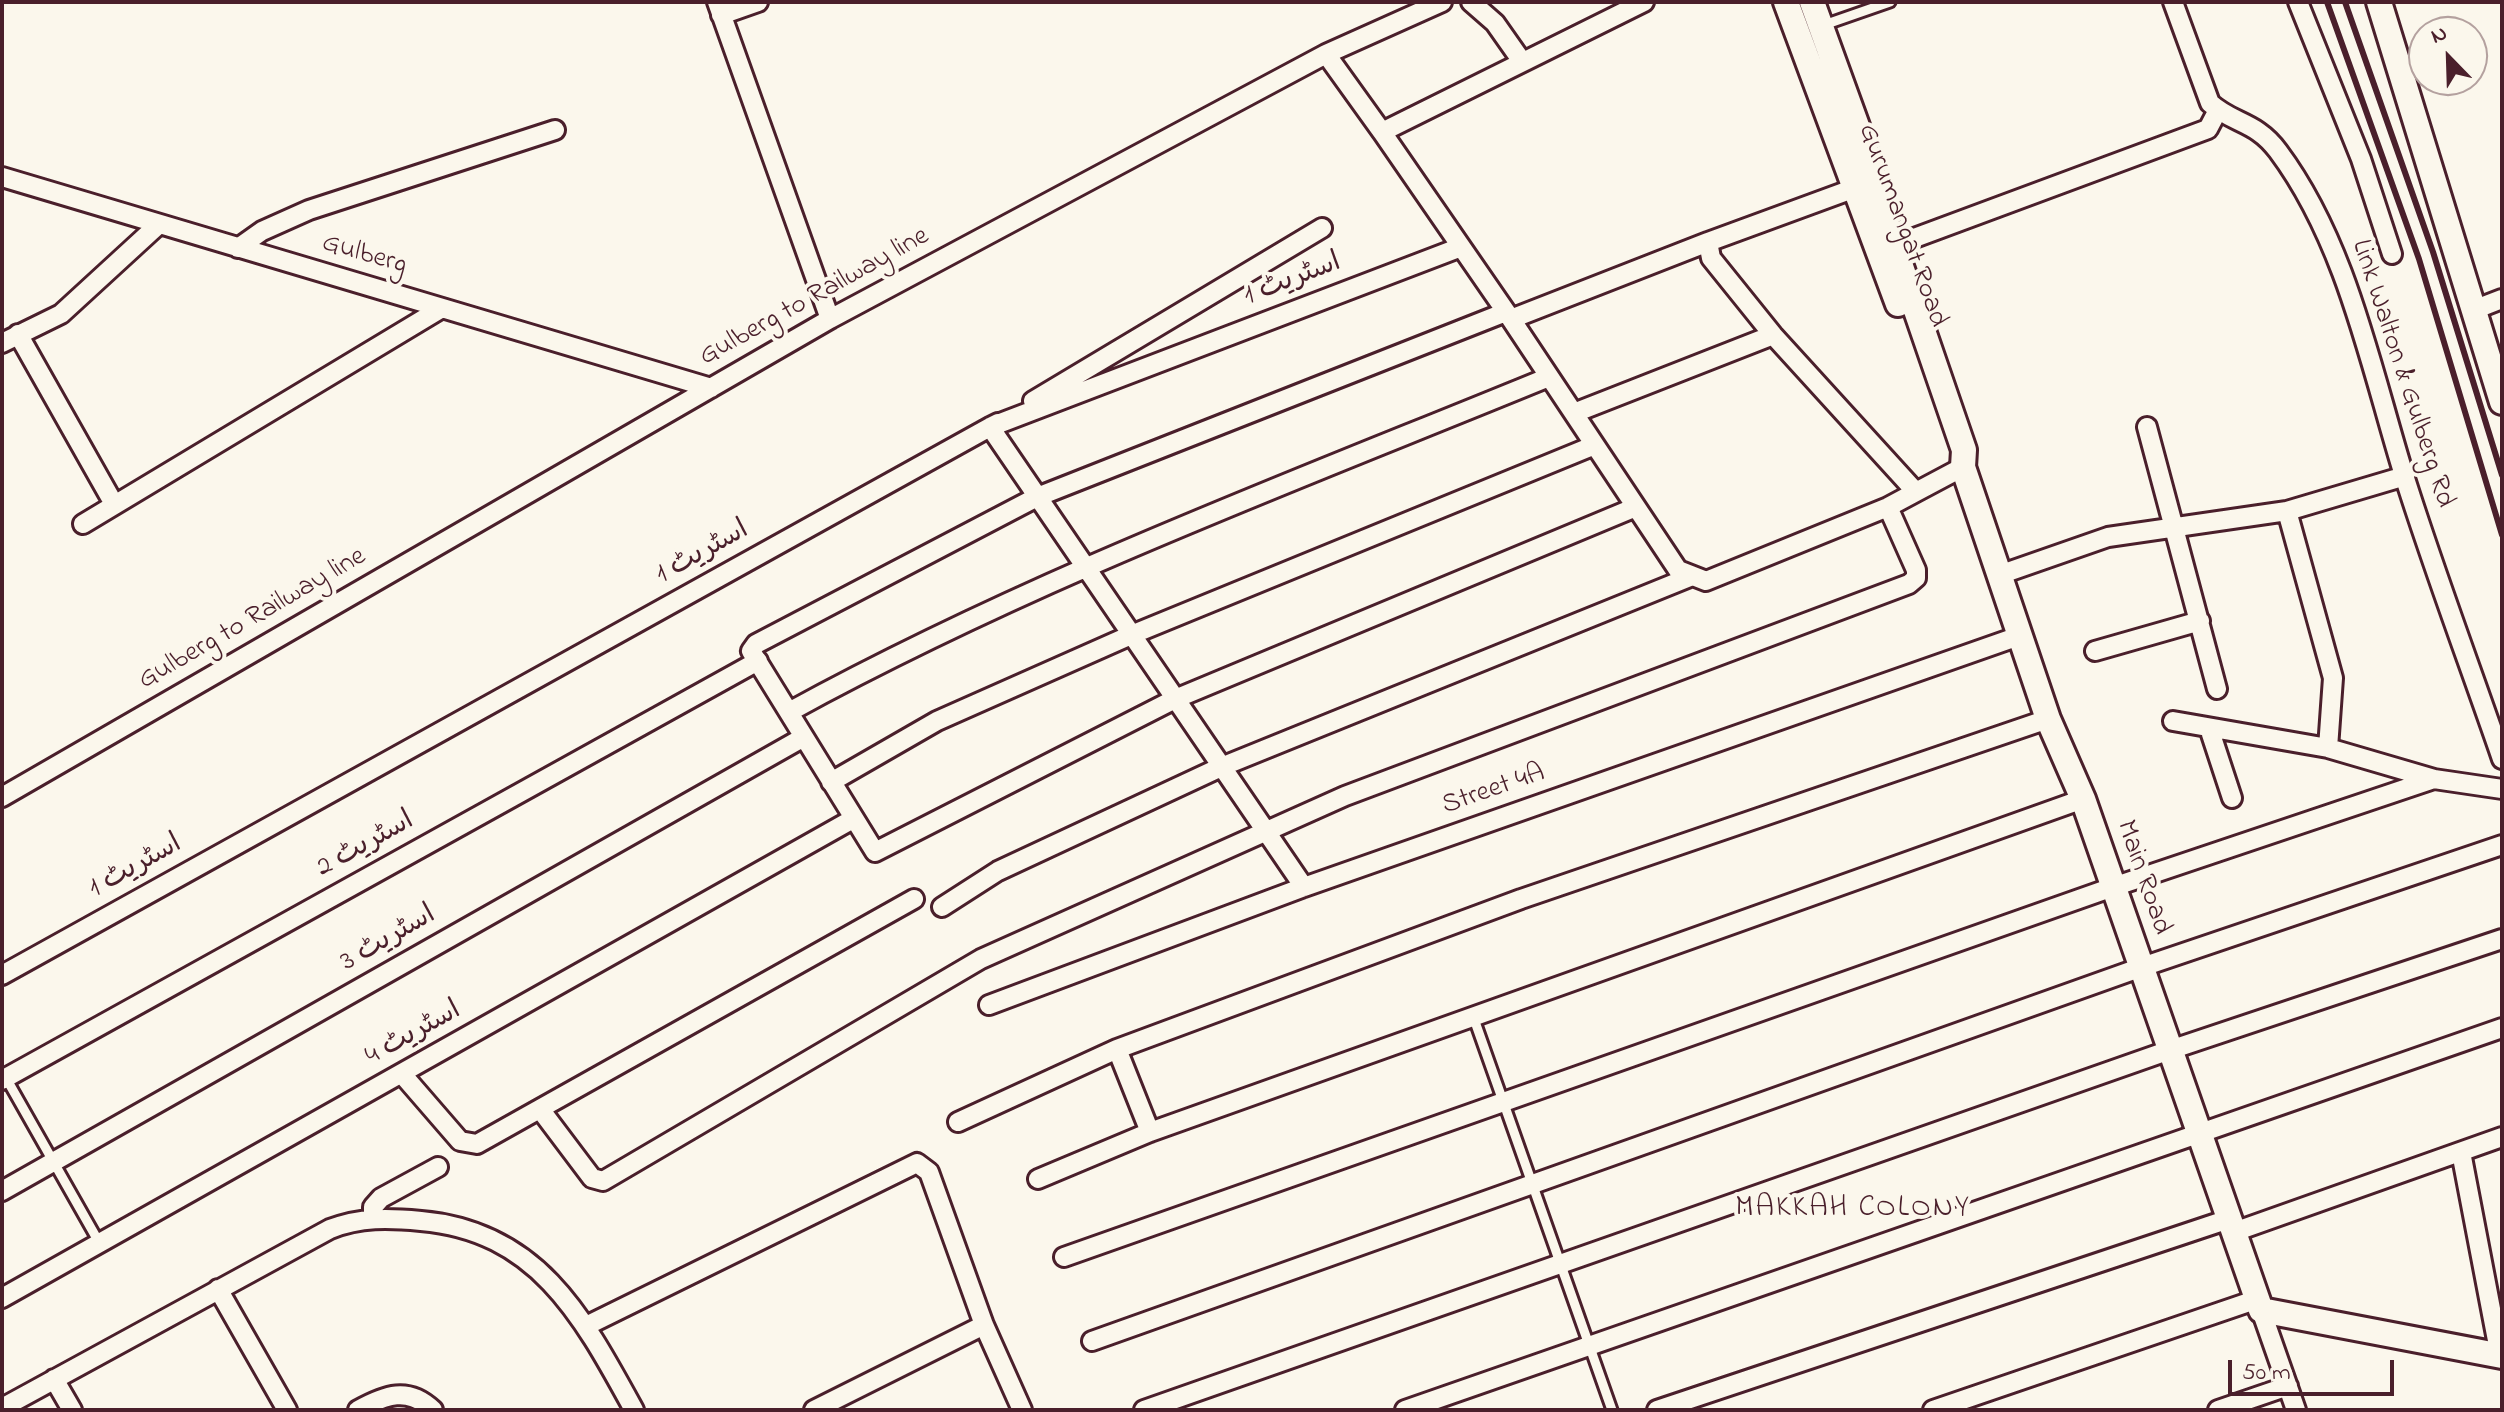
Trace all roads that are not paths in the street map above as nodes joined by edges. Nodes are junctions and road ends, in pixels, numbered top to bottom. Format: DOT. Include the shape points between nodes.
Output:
graph roads {
  1 [pos="758,2"];
  2 [pos="1442,2"];
  3 [pos="1471,2"];
  4 [pos="1644,2"];
  5 [pos="1786,2"];
  6 [pos="1812,2"];
  7 [pos="1890,2"];
  8 [pos="2173,2"];
  9 [pos="2298,2"];
  10 [pos="2379,2"];
  11 [pos="719,8"];
  12 [pos="1821,26"];
  13 [pos="1326,54"];
  14 [pos="1521,60"];
  15 [pos="2218,110"];
  16 [pos="555,130"];
  17 [pos="1382,132"];
  18 [pos="2,177"];
  19 [pos="1864,184"];
  20 [pos="158,225"];
  21 [pos="1322,228"];
  22 [pos="1708,242"];
  23 [pos="1461,247"];
  24 [pos="238,248"];
  25 [pos="1888,248"];
  26 [pos="2392,254"];
  27 [pos="2502,299"];
  28 [pos="442,308"];
  29 [pos="2476,309"];
  30 [pos="1508,316"];
  31 [pos="830,319"];
  32 [pos="1773,335"];
  33 [pos="10,339"];
  34 [pos="1549,377"];
  35 [pos="711,388"];
  36 [pos="2502,402"];
  37 [pos="1574,413"];
  38 [pos="990,427"];
  39 [pos="2147,427"];
  40 [pos="1595,445"];
  41 [pos="1963,467"];
  42 [pos="2405,476"];
  43 [pos="1916,492"];
  44 [pos="1037,497"];
  45 [pos="114,504"];
  46 [pos="1636,507"];
  47 [pos="1888,507"];
  48 [pos="2287,511"];
  49 [pos="83,524"];
  50 [pos="2176,527"];
  51 [pos="1085,567"];
  52 [pos="1999,575"];
  53 [pos="1690,577"];
  54 [pos="2200,621"];
  55 [pos="1131,635"];
  56 [pos="2019,636"];
  57 [pos="2095,651"];
  58 [pos="758,661"];
  59 [pos="2217,689"];
  60 [pos="1175,699"];
  61 [pos="789,712"];
  62 [pos="2048,719"];
  63 [pos="2173,721"];
  64 [pos="2209,728"];
  65 [pos="804,737"];
  66 [pos="2328,748"];
  67 [pos="2502,759"];
  68 [pos="1221,767"];
  69 [pos="2434,779"];
  70 [pos="831,782"];
  71 [pos="2502,789"];
  72 [pos="3,796"];
  73 [pos="2232,798"];
  74 [pos="2083,799"];
  75 [pos="853,819"];
  76 [pos="1266,832"];
  77 [pos="2502,845"];
  78 [pos="1304,887"];
  79 [pos="2113,887"];
  80 [pos="914,899"];
  81 [pos="942,907"];
  82 [pos="2502,939"];
  83 [pos="2142,967"];
  84 [pos="2,975"];
  85 [pos="989,1005"];
  86 [pos="1473,1016"];
  87 [pos="2502,1028"];
  88 [pos="1117,1049"];
  89 [pos="2170,1050"];
  90 [pos="402,1074"];
  91 [pos="3,1077"];
  92 [pos="1504,1102"];
  93 [pos="540,1109"];
  94 [pos="958,1122"];
  95 [pos="1150,1132"];
  96 [pos="2199,1132"];
  97 [pos="2502,1137"];
  98 [pos="2461,1152"];
  99 [pos="53,1162"];
  100 [pos="438,1167"];
  101 [pos="1038,1179"];
  102 [pos="1533,1184"];
  103 [pos="2,1191"];
  104 [pos="373,1218"];
  105 [pos="2232,1226"];
  106 [pos="100,1244"];
  107 [pos="1064,1257"];
  108 [pos="1560,1264"];
  109 [pos="218,1289"];
  110 [pos="2,1298"];
  111 [pos="2260,1304"];
  112 [pos="588,1325"];
  113 [pos="984,1325"];
  114 [pos="1092,1341"];
  115 [pos="1590,1347"];
  116 [pos="2501,1356"];
  117 [pos="54,1379"];
  118 [pos="2288,1386"];
  119 [pos="2,1408"];
  120 [pos="72,1410"];
  121 [pos="287,1410"];
  122 [pos="358,1410"];
  123 [pos="433,1410"];
  124 [pos="634,1410"];
  125 [pos="814,1410"];
  126 [pos="1022,1410"];
  127 [pos="1144,1410"];
  128 [pos="1405,1410"];
  129 [pos="1612,1410"];
  130 [pos="1657,1410"];
  131 [pos="1933,1410"];
  132 [pos="2218,1410"];
  133 [pos="2296,1410"];
  1 -- 11 [label="street"];
  2 -- 13 [label="street, Gulberg to Railway line"];
  3 -- 14 [label="street" via="1495,23"];
  4 -- 14 [label="street"];
  5 -- 19 [label="street, Gurumangat Road"];
  6 -- 12 [label="street"];
  7 -- 12 [label="lane"];
  8 -- 15 [label="street" via="2202,89"];
  9 -- 26 [label="street" via="2361,159"];
  10 -- 29 [label="street"];
  11 -- 31 [label="street"];
  12 -- 19 [label="street" via="1865,148"];
  13 -- 17 [label="street"];
  13 -- 31 [label="street, Gulberg to Railway line"];
  14 -- 17 [label="street"];
  15 -- 25 [label="street" via="2208,129"];
  15 -- 42 [label="street, Link Walton & Gulberg Rd" via="2249,123 2279,152 2339,258"];
  16 -- 24 [label="street" via="309,210"];
  17 -- 23 [label="street"];
  18 -- 20 [label="street, Gulberg"];
  19 -- 22 [label="street"];
  19 -- 25 [label="street, Main Road"];
  20 -- 24 [label="street, Gulberg"];
  20 -- 33 [label="street" via="61,314"];
  21 -- 38 [label="street"];
  22 -- 30 [label="street"];
  22 -- 32 [label="street" via="1711,258"];
  23 -- 30 [label="street"];
  23 -- 38 [label="street, اسٹریٹ 1"];
  24 -- 28 [label="street, Gulberg"];
  25 -- 41 [label="street, Main Road" via="1964,450"];
  27 -- 29 [label="street"];
  28 -- 35 [label="street, Gulberg"];
  28 -- 45 [label="street"];
  29 -- 36 [label="street"];
  30 -- 34 [label="street"];
  30 -- 44 [label="street"];
  31 -- 35 [label="street, Gulberg to Railway line"];
  32 -- 37 [label="street"];
  32 -- 43 [label="street"];
  33 -- 45 [label="street"];
  34 -- 37 [label="street"];
  34 -- 51 [label="street"];
  35 -- 72 [label="street, Gulberg to Railway line"];
  37 -- 40 [label="street"];
  38 -- 44 [label="street"];
  38 -- 84 [label="street, اسٹریٹ 1"];
  39 -- 50 [label="street"];
  40 -- 46 [label="street"];
  40 -- 55 [label="street"];
  41 -- 43 [label="street"];
  41 -- 52 [label="street, Main Road"];
  42 -- 48 [label="street"];
  42 -- 67 [label="street, Link Walton & Gulberg Rd"];
  43 -- 47 [label="street"];
  44 -- 51 [label="street"];
  44 -- 58 [label="street" via="756,644 751,651"];
  45 -- 49 [label="street"];
  46 -- 53 [label="street" via="1678,570"];
  46 -- 60 [label="street"];
  47 -- 53 [label="street" via="1706,581"];
  47 -- 76 [label="street" via="1916,570 1909,584 1345,796"];
  48 -- 50 [label="street"];
  48 -- 66 [label="street" via="2333,678"];
  50 -- 52 [label="street" via="2108,537"];
  50 -- 54 [label="street"];
  51 -- 55 [label="street"];
  51 -- 61 [label="street" via="897,653"];
  52 -- 56 [label="street, Main Road"];
  53 -- 68 [label="street"];
  54 -- 57 [label="street"];
  54 -- 59 [label="street"];
  55 -- 60 [label="street"];
  55 -- 70 [label="street" via="937,721"];
  56 -- 62 [label="street, Main Road"];
  56 -- 78 [label="street, Street 4A"];
  58 -- 61 [label="street"];
  58 -- 91 [label="street, اسٹریٹ 2"];
  60 -- 68 [label="street"];
  60 -- 75 [label="street" via="875,852"];
  61 -- 65 [label="street"];
  62 -- 74 [label="street, Main Road"];
  62 -- 88 [label="street" via="1521,899"];
  63 -- 64 [label="street"];
  64 -- 66 [label="street"];
  64 -- 73 [label="street"];
  65 -- 70 [label="street"];
  65 -- 99 [label="street, اسٹریٹ 3"];
  66 -- 69 [label="street"];
  68 -- 76 [label="street"];
  68 -- 81 [label="street" via="998,871"];
  69 -- 71 [label="street"];
  69 -- 79 [label="street"];
  70 -- 75 [label="street"];
  74 -- 79 [label="street, Main Road"];
  74 -- 86 [label="street"];
  75 -- 90 [label="street, اسٹریٹ 4"];
  76 -- 78 [label="street"];
  76 -- 93 [label="street" via="981,959 603,1181 592,1178"];
  77 -- 83 [label="street"];
  78 -- 85 [label="street, Street 4A"];
  79 -- 83 [label="street, Main Road"];
  79 -- 92 [label="street"];
  80 -- 93 [label="street"];
  82 -- 89 [label="street"];
  83 -- 89 [label="street, Main Road"];
  83 -- 102 [label="street"];
  86 -- 92 [label="lane"];
  86 -- 95 [label="street"];
  87 -- 96 [label="street"];
  88 -- 94 [label="street"];
  88 -- 95 [label="street"];
  89 -- 96 [label="street, Main Road"];
  89 -- 108 [label="street"];
  90 -- 93 [label="street" via="468,1145"];
  90 -- 106 [label="street, اسٹریٹ 4"];
  91 -- 99 [label="lane"];
  92 -- 102 [label="lane"];
  92 -- 107 [label="street"];
  95 -- 101 [label="street"];
  96 -- 105 [label="street, Main Road"];
  96 -- 115 [label="street"];
  97 -- 98 [label="street"];
  98 -- 105 [label="street"];
  98 -- 116 [label="street"];
  99 -- 103 [label="street, اسٹریٹ 3"];
  99 -- 106 [label="lane"];
  100 -- 104 [label="street" via="381,1198 373,1207"];
  102 -- 108 [label="lane"];
  102 -- 114 [label="street"];
  104 -- 109 [label="street" via="330,1229"];
  104 -- 112 [label="street" via="432,1222 508,1245 552,1282"];
  105 -- 111 [label="street, Main Road"];
  105 -- 130 [label="street"];
  106 -- 110 [label="street, اسٹریٹ 4"];
  108 -- 115 [label="lane"];
  108 -- 127 [label="street"];
  109 -- 117 [label="street"];
  109 -- 121 [label="street"];
  111 -- 116 [label="street"];
  111 -- 118 [label="street"];
  111 -- 131 [label="street"];
  112 -- 113 [label="street" via="917,1163 929,1172"];
  112 -- 124 [label="street"];
  113 -- 125 [label="street"];
  113 -- 126 [label="street"];
  115 -- 128 [label="street"];
  115 -- 129 [label="lane"];
  117 -- 119 [label="street"];
  117 -- 120 [label="street"];
  118 -- 132 [label="street"];
  118 -- 133 [label="street"];
  122 -- 123 [label="street" via="391,1394 407,1394"];
}
